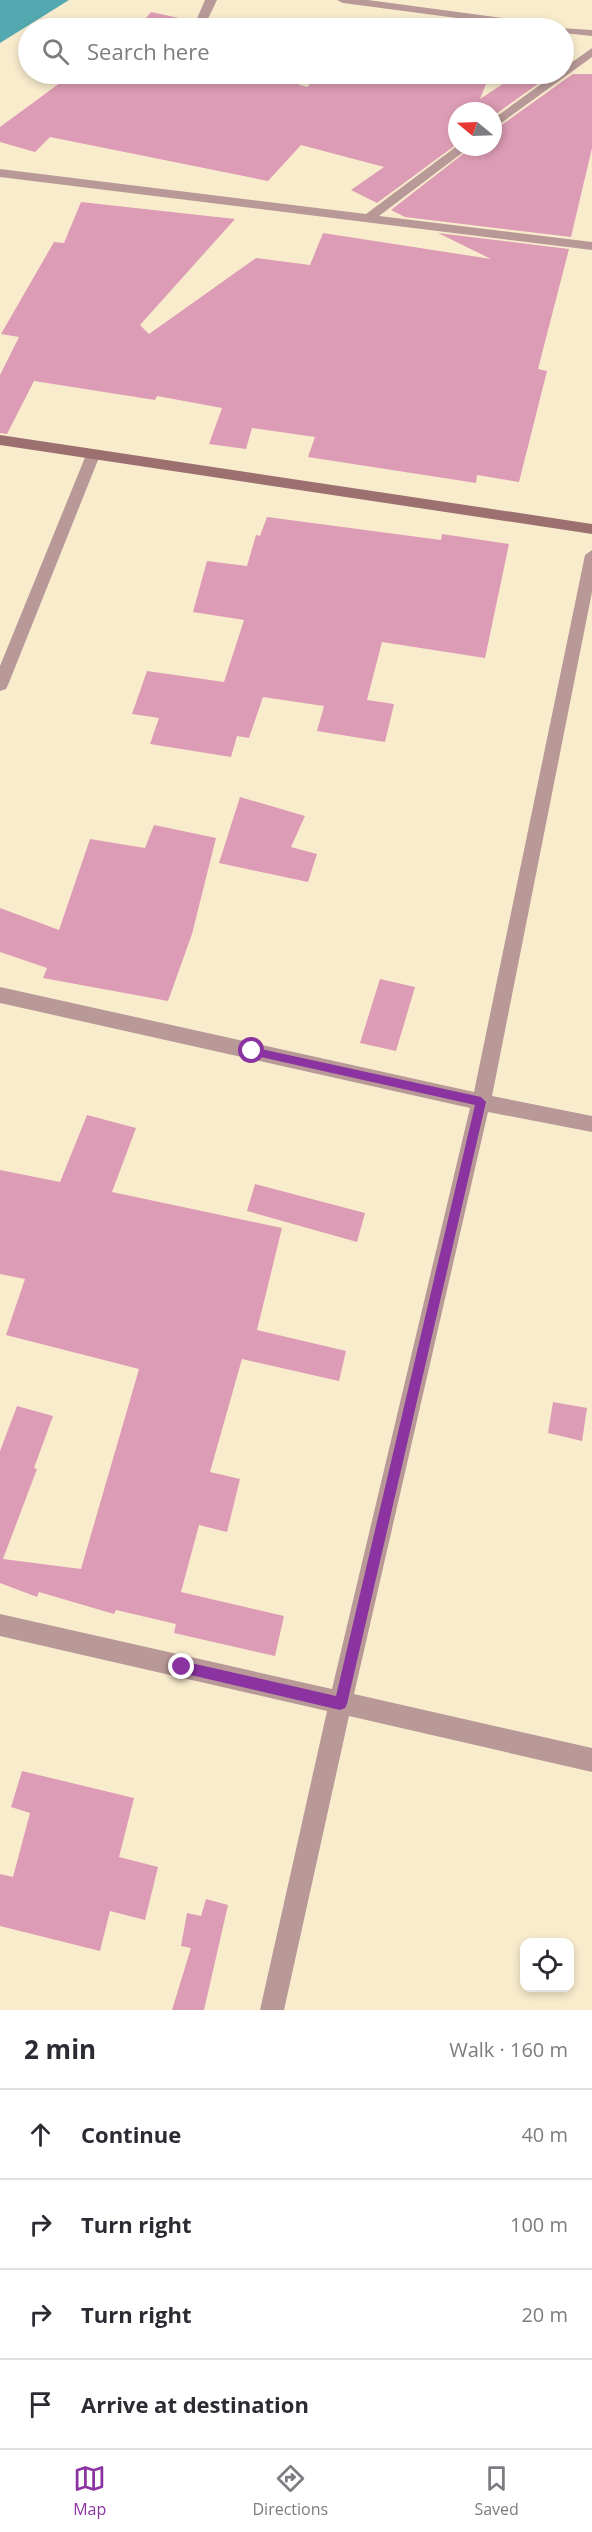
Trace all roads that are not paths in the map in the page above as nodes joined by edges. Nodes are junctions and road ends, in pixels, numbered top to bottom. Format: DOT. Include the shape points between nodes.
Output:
graph roads {
  1 [pos="211,0"];
  2 [pos="343,0"];
  3 [pos="203,18"];
  4 [pos="479,18"];
  5 [pos="574,31"];
  6 [pos="592,33"];
  7 [pos="592,51"];
  8 [pos="574,65"];
  9 [pos="548,84"];
  10 [pos="502,118"];
  11 [pos="452,156"];
  12 [pos="0,173"];
  13 [pos="370,217"];
  14 [pos="592,246"];
  15 [pos="0,440"];
  16 [pos="93,454"];
  17 [pos="592,529"];
  18 [pos="592,555"];
  19 [pos="0,685"];
  20 [pos="0,995"];
  21 [pos="481,1102"];
  22 [pos="592,1124"];
  23 [pos="0,1625"];
  24 [pos="340,1704"];
  25 [pos="592,1761"];
  26 [pos="272,2010"];
  1 -- 3 [label="street"];
  2 -- 4 [label="street"];
  5 -- 6 [label="street"];
  7 -- 8 [label="street"];
  9 -- 10 [label="street"];
  11 -- 13 [label="street"];
  12 -- 13 [label="street"];
  13 -- 14 [label="street"];
  15 -- 16 [label="street"];
  16 -- 17 [label="street"];
  16 -- 19 [label="street"];
  18 -- 21 [label="street"];
  20 -- 21 [label="street"];
  21 -- 22 [label="street"];
  21 -- 24 [label="street"];
  23 -- 24 [label="street"];
  24 -- 25 [label="street"];
  24 -- 26 [label="street"];
}
